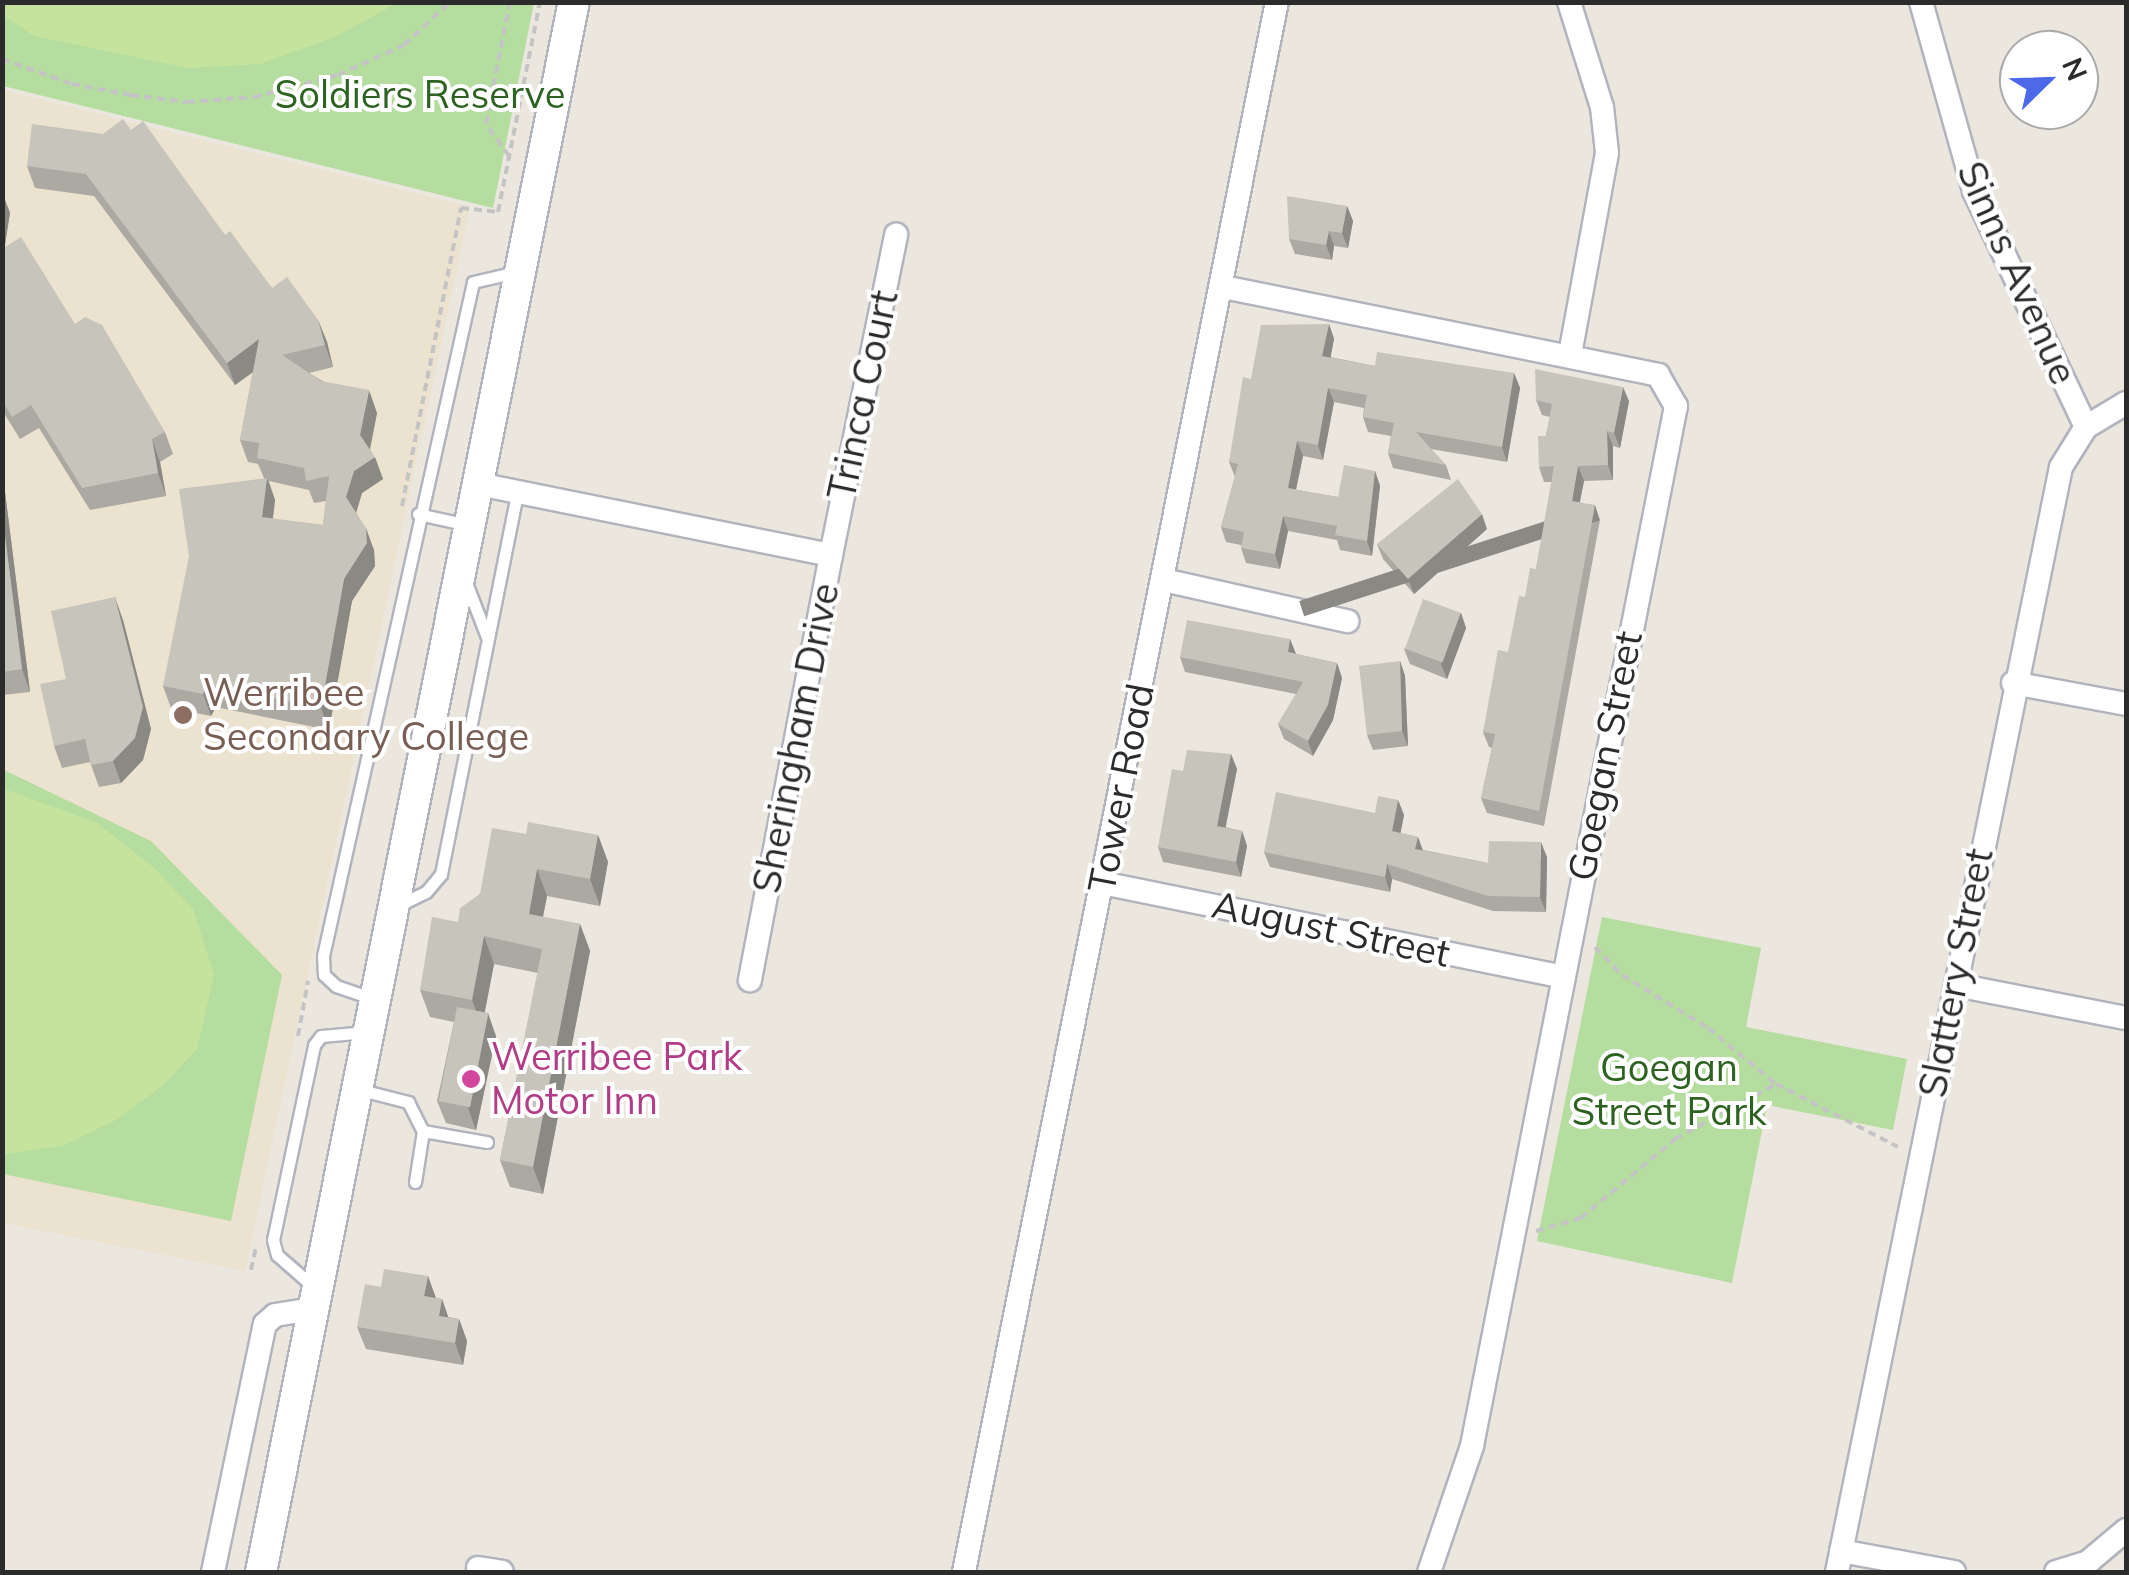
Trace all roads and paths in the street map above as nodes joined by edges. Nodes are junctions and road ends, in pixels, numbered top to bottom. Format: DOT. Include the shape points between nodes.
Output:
graph roads {
  1 [pos="450,2"];
  2 [pos="510,2"];
  3 [pos="540,2"];
  4 [pos="574,2"];
  5 [pos="1277,2"];
  6 [pos="1569,2"];
  7 [pos="1921,2"];
  8 [pos="2,60"];
  9 [pos="509,156"];
  10 [pos="498,212"];
  11 [pos="896,234"];
  12 [pos="520,271"];
  13 [pos="1223,288"];
  14 [pos="1570,355"];
  15 [pos="2126,403"];
  16 [pos="2086,426"];
  17 [pos="478,484"];
  18 [pos="518,492"];
  19 [pos="418,514"];
  20 [pos="470,525"];
  21 [pos="831,555"];
  22 [pos="460,572"];
  23 [pos="1164,580"];
  24 [pos="1347,622"];
  25 [pos="487,648"];
  26 [pos="2013,682"];
  27 [pos="2126,704"];
  28 [pos="1102,882"];
  29 [pos="393,908"];
  30 [pos="1571,922"];
  31 [pos="1560,976"];
  32 [pos="750,980"];
  33 [pos="1956,985"];
  34 [pos="375,1000"];
  35 [pos="2126,1018"];
  36 [pos="369,1032"];
  37 [pos="1776,1084"];
  38 [pos="358,1090"];
  39 [pos="423,1131"];
  40 [pos="487,1142"];
  41 [pos="1918,1159"];
  42 [pos="415,1182"];
  43 [pos="1510,1237"];
  44 [pos="316,1299"];
  45 [pos="2126,1530"];
  46 [pos="1839,1562"];
  47 [pos="478,1568"];
  48 [pos="212,1572"];
  49 [pos="261,1572"];
  50 [pos="502,1572"];
  51 [pos="964,1572"];
  52 [pos="1428,1572"];
  53 [pos="1954,1572"];
  54 [pos="2056,1572"];
  1 -- 8 [label="path" via="404,45 338,75 254,96 187,102 130,95"];
  2 -- 9 [label="path" via="486,124"];
  3 -- 9 [label="path"];
  4 -- 12 [label="main road"];
  5 -- 13 [label="street, Tower Road"];
  6 -- 14 [label="street" via="1602,107 1606,153"];
  7 -- 16 [label="street, Sinns Avenue" via="1974,192"];
  9 -- 10 [label="path"];
  11 -- 21 [label="street, Trinca Court"];
  12 -- 17 [label="main road"];
  12 -- 19 [label="lane" via="472,282"];
  13 -- 14 [label="street, Goegan Street"];
  13 -- 23 [label="street, Tower Road"];
  14 -- 30 [label="street, Goegan Street" via="1658,375 1676,406"];
  15 -- 16 [label="street, Slattery Street"];
  16 -- 26 [label="street, Slattery Street" via="2061,467"];
  17 -- 18 [label="street, Sheringham Drive"];
  17 -- 20 [label="main road"];
  18 -- 21 [label="street, Sheringham Drive"];
  18 -- 25 [label="lane"];
  19 -- 20 [label="lane"];
  19 -- 34 [label="lane" via="323,956 324,975 336,986"];
  20 -- 22 [label="main road"];
  21 -- 32 [label="street, Sheringham Drive"];
  22 -- 25 [label="lane" via="481,612"];
  22 -- 29 [label="main road"];
  23 -- 24 [label="street"];
  23 -- 28 [label="street, Tower Road"];
  25 -- 29 [label="lane" via="441,874 426,892"];
  26 -- 27 [label="street"];
  26 -- 33 [label="street, Slattery Street"];
  28 -- 31 [label="street, August Street"];
  28 -- 51 [label="street, Tower Road"];
  29 -- 34 [label="main road"];
  30 -- 31 [label="street, Goegan Street"];
  30 -- 37 [label="path" via="1622,975 1708,1028"];
  31 -- 43 [label="street, Goegan Street"];
  33 -- 35 [label="street"];
  33 -- 41 [label="street, Slattery Street"];
  34 -- 36 [label="main road"];
  36 -- 38 [label="main road"];
  36 -- 44 [label="lane" via="321,1036 314,1045 273,1240"];
  37 -- 41 [label="path"];
  37 -- 43 [label="path" via="1675,1139 1581,1218"];
  38 -- 39 [label="lane" via="408,1102"];
  38 -- 44 [label="main road"];
  39 -- 40 [label="lane"];
  39 -- 42 [label="lane"];
  41 -- 46 [label="street, Slattery Street"];
  43 -- 52 [label="street, Goegan Street" via="1472,1446"];
  44 -- 48 [label="street" via="265,1324"];
  44 -- 49 [label="main road"];
  45 -- 54 [label="street" via="2088,1562"];
  46 -- 53 [label="street"];
  47 -- 50 [label="street"];
}
